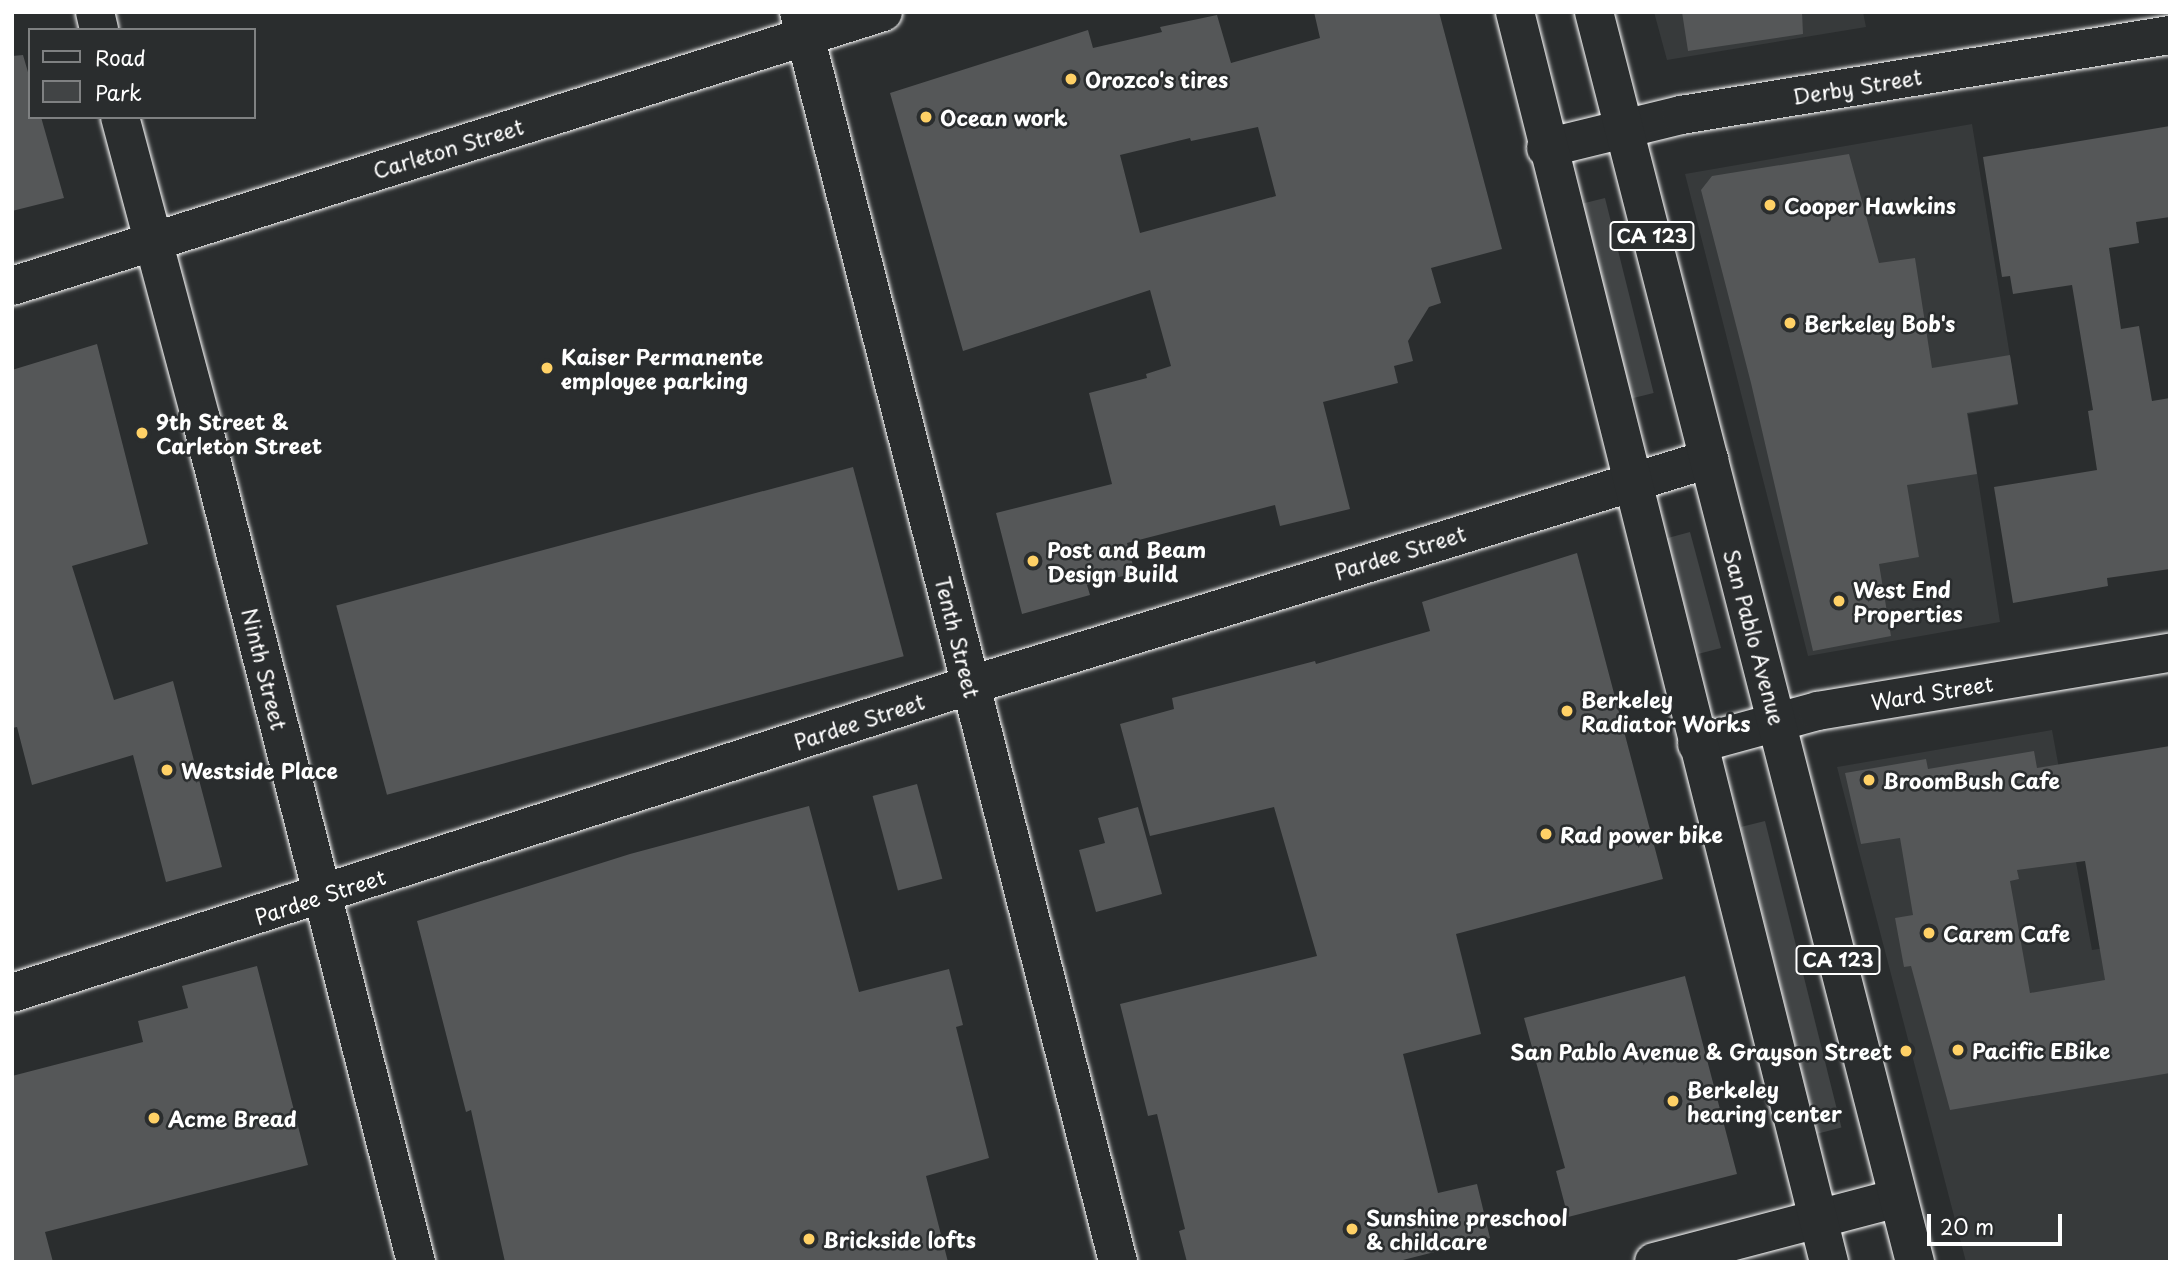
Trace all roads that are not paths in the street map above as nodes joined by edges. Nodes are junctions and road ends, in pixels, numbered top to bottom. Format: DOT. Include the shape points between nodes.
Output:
graph roads {
  1 [pos="883,12"];
  2 [pos="1515,12"];
  3 [pos="1594,12"];
  4 [pos="802,24"];
  5 [pos="2170,34"];
  6 [pos="121,119"];
  7 [pos="1624,128"];
  8 [pos="1546,148"];
  9 [pos="152,241"];
  10 [pos="12,286"];
  11 [pos="1709,459"];
  12 [pos="1630,482"];
  13 [pos="2170,653"];
  14 [pos="971,685"];
  15 [pos="1777,721"];
  16 [pos="1697,744"];
  17 [pos="323,895"];
  18 [pos="12,993"];
  19 [pos="1898,1199"];
  20 [pos="1818,1220"];
  21 [pos="416,1262"];
  22 [pos="1118,1262"];
  23 [pos="1654,1262"];
  24 [pos="1829,1262"];
  25 [pos="1915,1262"];
  1 -- 4 [label="street, Carleton Street"];
  2 -- 8 [label="street"];
  3 -- 7 [label="street, San Pablo Avenue / CA 123"];
  4 -- 9 [label="street, Carleton Street"];
  4 -- 14 [label="street, Tenth Street"];
  5 -- 7 [label="street, Derby Street"];
  6 -- 9 [label="street, Ninth Street"];
  7 -- 8 [label="street, Derby Street"];
  7 -- 11 [label="street, San Pablo Avenue / CA 123"];
  8 -- 12 [label="street"];
  9 -- 10 [label="street, Carleton Street"];
  9 -- 17 [label="street, Ninth Street"];
  11 -- 12 [label="street, Pardee Street"];
  11 -- 15 [label="street, San Pablo Avenue / CA 123"];
  12 -- 14 [label="street, Pardee Street"];
  12 -- 16 [label="street"];
  13 -- 15 [label="street, Ward Street"];
  14 -- 17 [label="street, Pardee Street"];
  14 -- 22 [label="street, Tenth Street"];
  15 -- 16 [label="street, Ward Street"];
  15 -- 19 [label="street, San Pablo Avenue / CA 123"];
  16 -- 20 [label="street"];
  17 -- 18 [label="street, Pardee Street"];
  17 -- 21 [label="street, Ninth Street"];
  19 -- 20 [label="street"];
  19 -- 25 [label="street, San Pablo Avenue / CA 123"];
  20 -- 23 [label="street"];
  20 -- 24 [label="street"];
}
